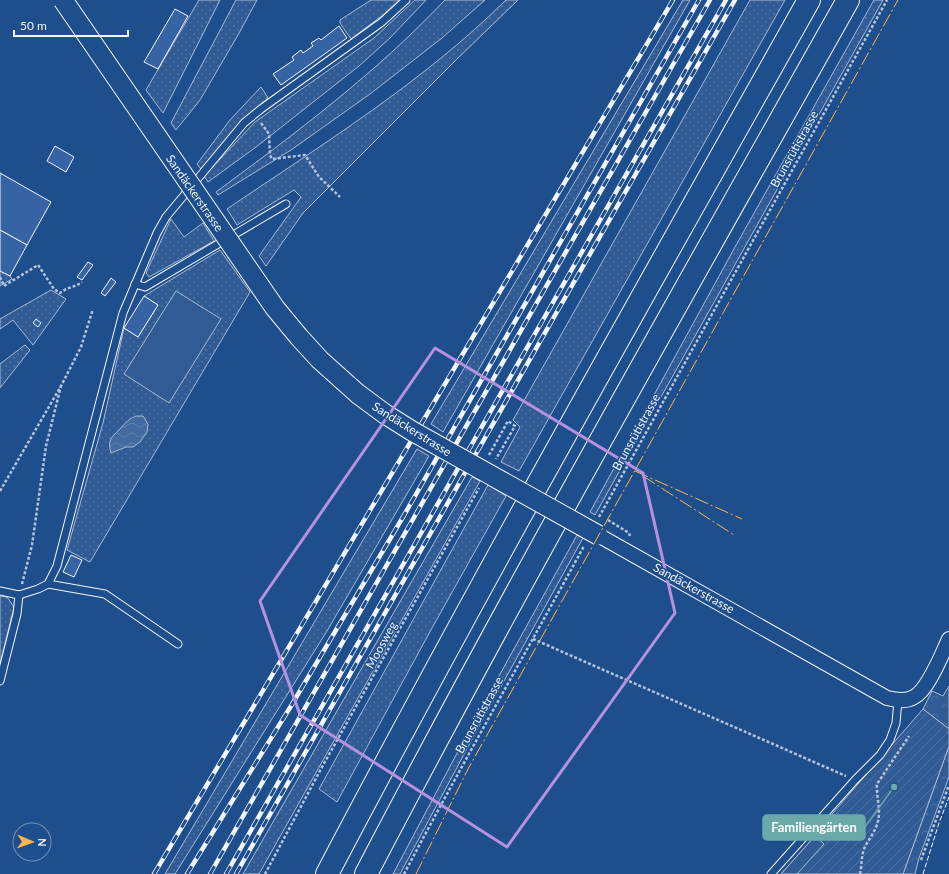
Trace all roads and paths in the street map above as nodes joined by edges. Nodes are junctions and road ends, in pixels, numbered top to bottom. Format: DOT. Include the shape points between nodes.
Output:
graph roads {
  1 [pos="63,0"];
  2 [pos="406,0"];
  3 [pos="809,0"];
  4 [pos="848,0"];
  5 [pos="887,0"];
  6 [pos="259,120"];
  7 [pos="340,197"];
  8 [pos="286,204"];
  9 [pos="0,277"];
  10 [pos="82,282"];
  11 [pos="135,284"];
  12 [pos="93,309"];
  13 [pos="62,386"];
  14 [pos="487,459"];
  15 [pos="495,460"];
  16 [pos="480,487"];
  17 [pos="0,491"];
  18 [pos="600,516"];
  19 [pos="593,533"];
  20 [pos="630,539"];
  21 [pos="48,584"];
  22 [pos="0,591"];
  23 [pos="19,595"];
  24 [pos="533,639"];
  25 [pos="949,639"];
  26 [pos="178,644"];
  27 [pos="0,681"];
  28 [pos="898,700"];
  29 [pos="909,736"];
  30 [pos="855,780"];
  31 [pos="949,785"];
  32 [pos="921,860"];
  33 [pos="265,874"];
  34 [pos="328,874"];
  35 [pos="366,874"];
  36 [pos="404,874"];
  37 [pos="771,874"];
  38 [pos="860,874"];
  1 -- 19 [label="street, Sandäckerstrasse, bridge" via="275,308 320,360 358,394 398,423"];
  2 -- 11 [label="lane" via="382,22 244,123 166,217"];
  3 -- 34 [label="highway" via="476,596"];
  4 -- 35 [label="highway" via="529,571"];
  5 -- 18 [label="path, Brunsrütistrasse"];
  6 -- 7 [label="path" via="269,134 272,159 305,155 319,177"];
  8 -- 11 [label="lane" via="145,287"];
  9 -- 10 [label="path" via="4,286 38,265 54,289 60,293 65,288"];
  11 -- 21 [label="lane" via="123,313 58,566"];
  12 -- 13 [label="path" via="81,347"];
  13 -- 17 [label="path"];
  13 -- 23 [label="path" via="46,446 32,545"];
  14 -- 15 [label="path" via="508,421 515,426"];
  16 -- 33 [label="path, Moosweg" via="322,767"];
  18 -- 19 [label="path, Brunsrütistrasse"];
  18 -- 20 [label="path" via="629,533"];
  19 -- 24 [label="path, Brunsrütistrasse"];
  19 -- 28 [label="street, Sandäckerstrasse" via="887,698"];
  21 -- 23 [label="lane"];
  21 -- 26 [label="lane" via="105,594"];
  22 -- 23 [label="lane"];
  23 -- 27 [label="lane" via="17,614"];
  24 -- 30 [label="path"];
  24 -- 36 [label="path, Brunsrütistrasse"];
  25 -- 28 [label="street" via="923,691 914,698"];
  28 -- 30 [label="lane" via="896,723 890,740 880,755"];
  29 -- 38 [label="path" via="877,784 878,822 862,856"];
  30 -- 37 [label="lane"];
  31 -- 32 [label="path"];
}
